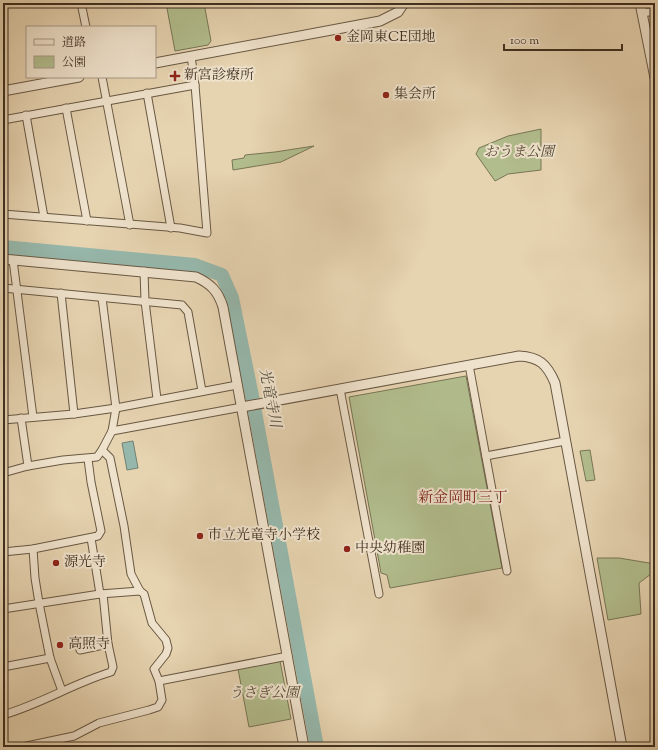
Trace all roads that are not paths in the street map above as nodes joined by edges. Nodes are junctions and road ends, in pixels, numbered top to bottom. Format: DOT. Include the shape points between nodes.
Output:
graph roads {
  1 [pos="82,3"];
  2 [pos="404,3"];
  3 [pos="640,3"];
  4 [pos="655,11"];
  5 [pos="642,13"];
  6 [pos="86,26"];
  7 [pos="191,56"];
  8 [pos="156,63"];
  9 [pos="74,78"];
  10 [pos="102,78"];
  11 [pos="655,78"];
  12 [pos="195,85"];
  13 [pos="3,91"];
  14 [pos="147,93"];
  15 [pos="107,101"];
  16 [pos="66,108"];
  17 [pos="26,116"];
  18 [pos="3,120"];
  19 [pos="3,214"];
  20 [pos="44,217"];
  21 [pos="87,221"];
  22 [pos="130,225"];
  23 [pos="171,228"];
  24 [pos="3,260"];
  25 [pos="13,260"];
  26 [pos="144,271"];
  27 [pos="3,288"];
  28 [pos="18,290"];
  29 [pos="61,293"];
  30 [pos="102,298"];
  31 [pos="145,301"];
  32 [pos="469,365"];
  33 [pos="237,385"];
  34 [pos="340,389"];
  35 [pos="202,391"];
  36 [pos="157,400"];
  37 [pos="245,406"];
  38 [pos="116,408"];
  39 [pos="74,414"];
  40 [pos="33,417"];
  41 [pos="21,418"];
  42 [pos="3,420"];
  43 [pos="112,431"];
  44 [pos="565,441"];
  45 [pos="102,450"];
  46 [pos="486,456"];
  47 [pos="88,458"];
  48 [pos="28,466"];
  49 [pos="3,473"];
  50 [pos="91,538"];
  51 [pos="33,549"];
  52 [pos="3,552"];
  53 [pos="507,571"];
  54 [pos="140,591"];
  55 [pos="102,594"];
  56 [pos="379,594"];
  57 [pos="39,603"];
  58 [pos="3,608"];
  59 [pos="108,644"];
  60 [pos="80,650"];
  61 [pos="288,656"];
  62 [pos="50,658"];
  63 [pos="3,667"];
  64 [pos="159,681"];
  65 [pos="62,692"];
  66 [pos="3,715"];
  67 [pos="22,747"];
  68 [pos="304,747"];
  69 [pos="622,747"];
  1 -- 6 [label="street"];
  2 -- 7 [label="street" via="398,12 380,21"];
  3 -- 5 [label="street"];
  4 -- 5 [label="street"];
  5 -- 11 [label="street"];
  7 -- 8 [label="street"];
  7 -- 12 [label="street"];
  9 -- 13 [label="street"];
  10 -- 15 [label="street"];
  12 -- 14 [label="street"];
  12 -- 23 [label="street" via="207,233"];
  14 -- 15 [label="street"];
  14 -- 23 [label="street"];
  15 -- 16 [label="street"];
  15 -- 22 [label="street"];
  16 -- 17 [label="street"];
  16 -- 21 [label="street"];
  17 -- 18 [label="street"];
  17 -- 20 [label="street"];
  19 -- 20 [label="street"];
  20 -- 21 [label="street"];
  21 -- 22 [label="street"];
  22 -- 23 [label="street"];
  24 -- 25 [label="street"];
  25 -- 26 [label="street"];
  25 -- 28 [label="street"];
  26 -- 31 [label="street"];
  26 -- 33 [label="street" via="196,277 212,287 220,296"];
  27 -- 28 [label="street"];
  28 -- 29 [label="street"];
  28 -- 40 [label="street"];
  29 -- 30 [label="street"];
  29 -- 39 [label="street"];
  30 -- 31 [label="street"];
  30 -- 38 [label="street"];
  31 -- 35 [label="street" via="182,305 188,312"];
  31 -- 36 [label="street"];
  32 -- 34 [label="street"];
  32 -- 44 [label="street" via="519,356 531,357 541,362 549,370 554,383"];
  32 -- 46 [label="street"];
  33 -- 35 [label="street"];
  33 -- 37 [label="street"];
  34 -- 37 [label="street"];
  34 -- 56 [label="street"];
  35 -- 36 [label="street"];
  36 -- 38 [label="street"];
  37 -- 43 [label="street"];
  37 -- 61 [label="street"];
  38 -- 39 [label="street"];
  38 -- 43 [label="street"];
  39 -- 40 [label="street"];
  40 -- 41 [label="street"];
  41 -- 42 [label="street"];
  41 -- 48 [label="street"];
  43 -- 45 [label="street"];
  44 -- 46 [label="street"];
  44 -- 69 [label="street"];
  45 -- 47 [label="street" via="97,457"];
  45 -- 54 [label="street" via="110,458 131,574"];
  46 -- 53 [label="street"];
  47 -- 48 [label="street"];
  47 -- 50 [label="street" via="101,531 98,536"];
  48 -- 49 [label="street"];
  50 -- 51 [label="street"];
  50 -- 55 [label="street"];
  51 -- 52 [label="street"];
  51 -- 57 [label="street"];
  54 -- 55 [label="street"];
  54 -- 64 [label="street" via="144,594 152,623 166,640 168,648 154,669"];
  55 -- 57 [label="street"];
  55 -- 59 [label="street"];
  57 -- 58 [label="street"];
  57 -- 62 [label="street"];
  59 -- 60 [label="street"];
  59 -- 65 [label="street" via="113,667 111,672 91,678"];
  61 -- 64 [label="street"];
  61 -- 68 [label="street"];
  62 -- 63 [label="street"];
  62 -- 65 [label="street"];
  64 -- 67 [label="street" via="162,700 158,707 99,723 74,736"];
  65 -- 66 [label="street"];
}
